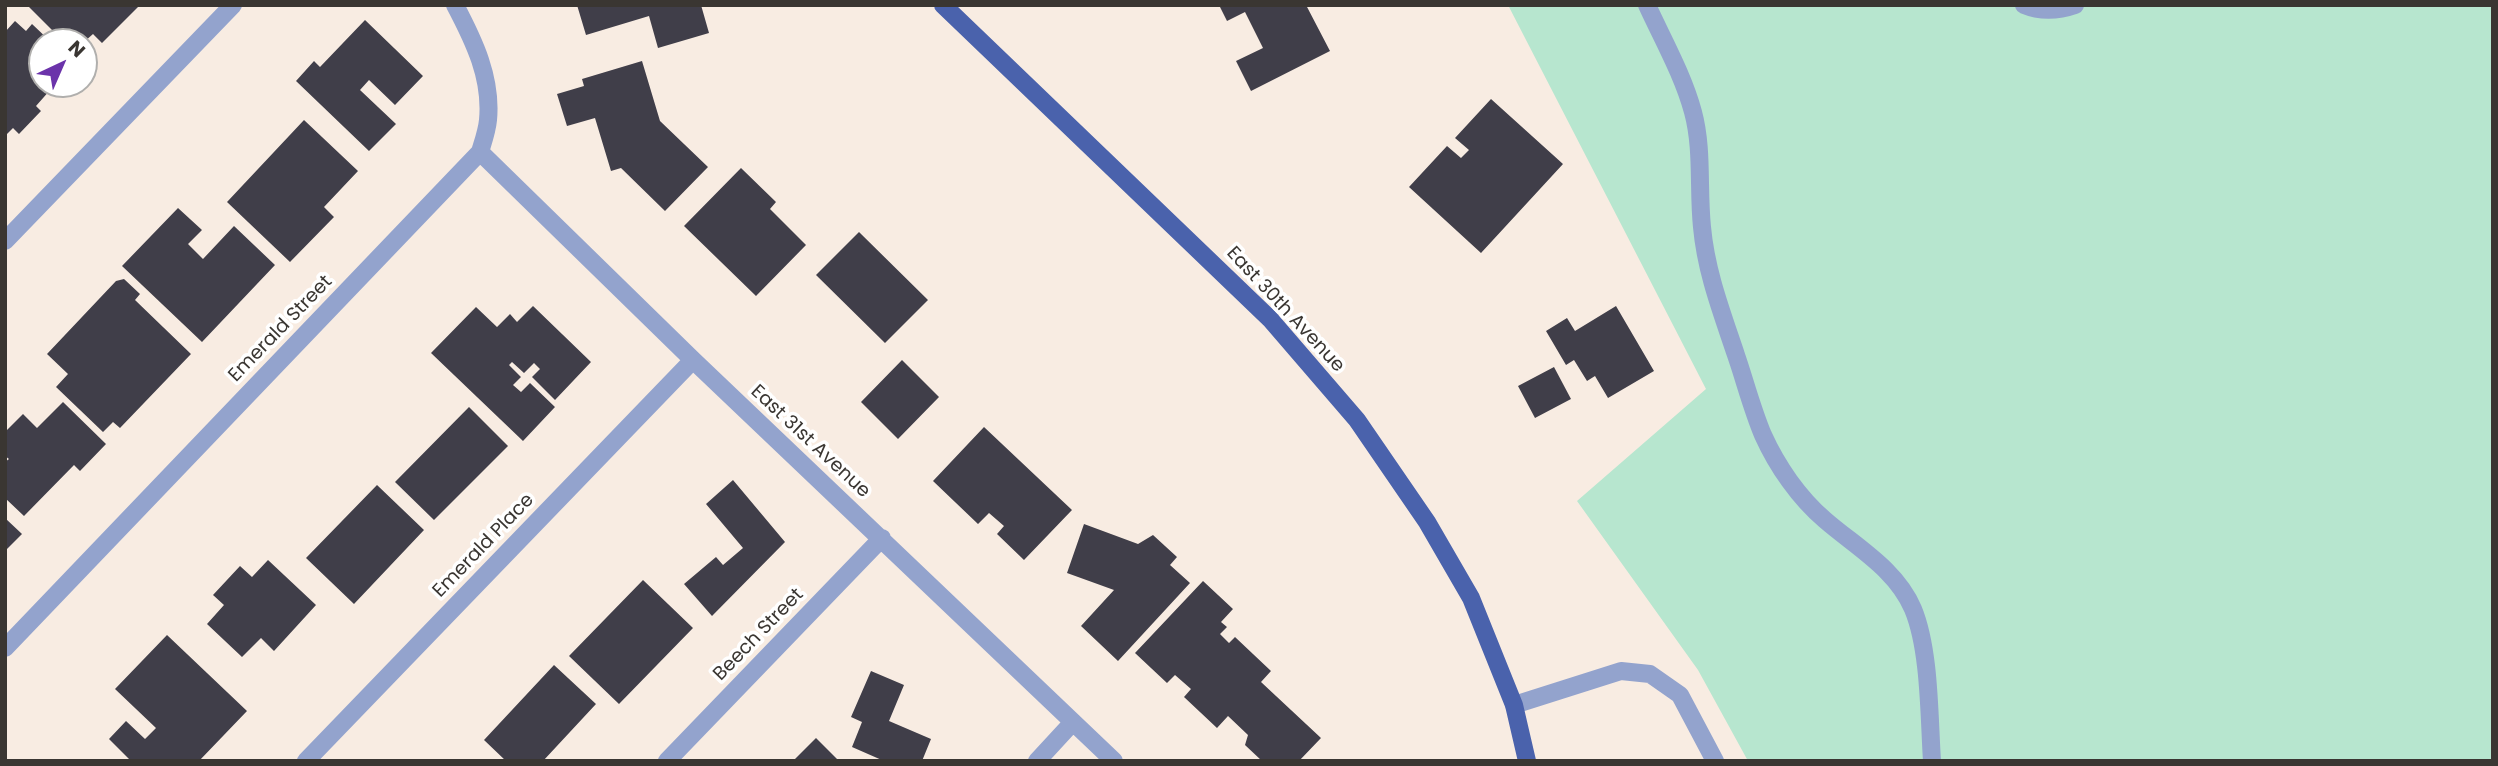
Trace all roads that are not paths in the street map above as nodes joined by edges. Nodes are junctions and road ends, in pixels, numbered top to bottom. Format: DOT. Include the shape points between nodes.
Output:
graph roads {
  1 [pos="233,5"];
  2 [pos="455,5"];
  3 [pos="943,5"];
  4 [pos="1647,5"];
  5 [pos="2024,5"];
  6 [pos="2075,5"];
  7 [pos="480,152"];
  8 [pos="5,241"];
  9 [pos="693,360"];
  10 [pos="881,538"];
  11 [pos="5,648"];
  12 [pos="1514,705"];
  13 [pos="1073,722"];
  14 [pos="306,761"];
  15 [pos="667,761"];
  16 [pos="1037,761"];
  17 [pos="1114,761"];
  18 [pos="1527,761"];
  19 [pos="1715,761"];
  20 [pos="1932,761"];
  1 -- 8 [label="street"];
  2 -- 7 [label="street" via="475,43 488,85 488,122"];
  3 -- 12 [label="main road, East 30th Avenue" via="1270,319 1357,420 1427,522 1471,598"];
  4 -- 20 [label="street" via="1693,110 1711,282 1763,435 1807,502 1880,565 1912,608 1924,651"];
  5 -- 6 [label="street" via="2036,10"];
  7 -- 9 [label="street, East 31st Avenue"];
  7 -- 11 [label="street, Emerald Street"];
  9 -- 10 [label="street, East 31st Avenue"];
  9 -- 14 [label="street, Emerald Place"];
  10 -- 13 [label="street, East 31st Avenue"];
  10 -- 15 [label="street, Beech Street"];
  12 -- 18 [label="main road, East 30th Avenue"];
  12 -- 19 [label="street" via="1621,671 1650,674 1680,695"];
  13 -- 16 [label="street"];
  13 -- 17 [label="street, East 31st Avenue"];
}
